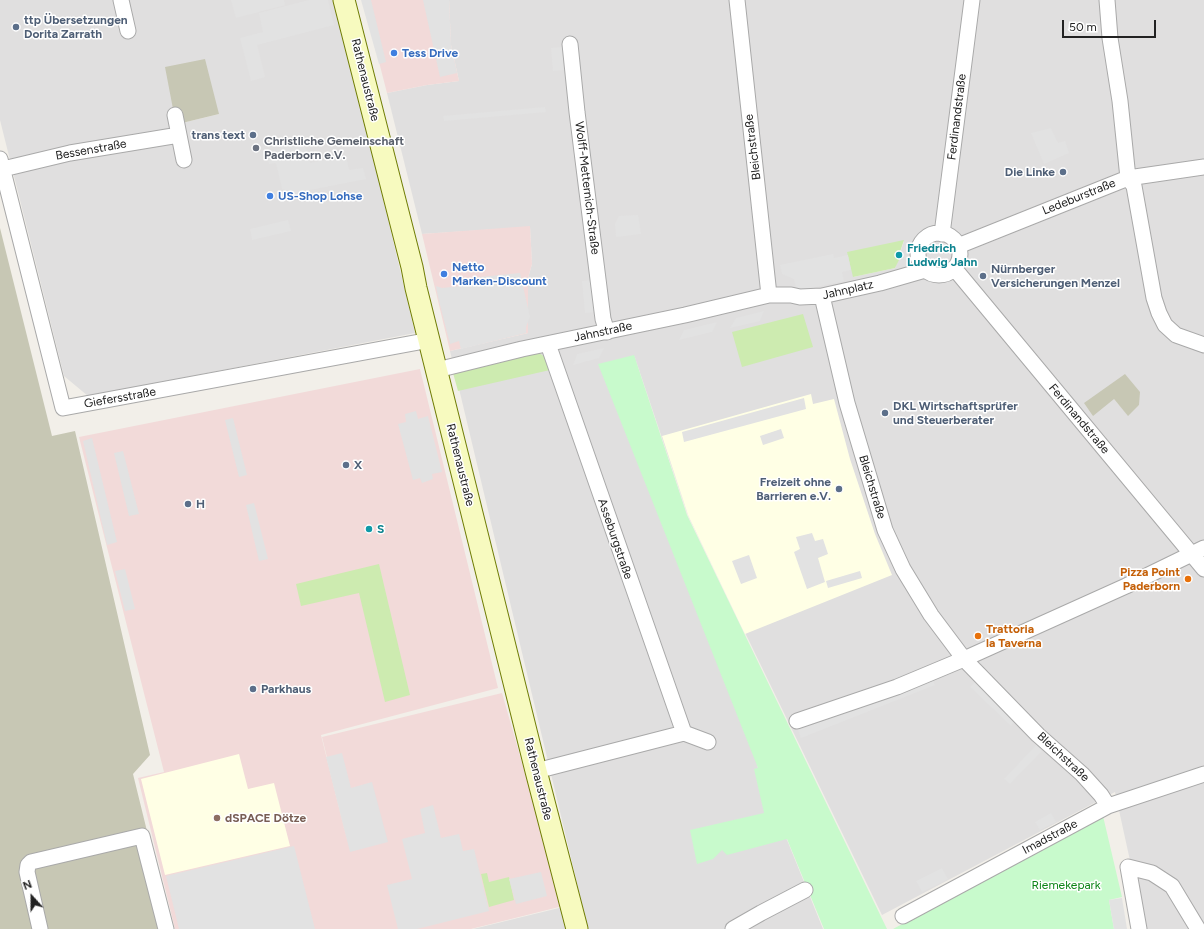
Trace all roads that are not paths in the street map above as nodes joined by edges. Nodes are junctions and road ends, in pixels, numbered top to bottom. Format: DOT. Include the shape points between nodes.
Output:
graph roads {
  1 [pos="120,0"];
  2 [pos="344,0"];
  3 [pos="737,0"];
  4 [pos="972,0"];
  5 [pos="1107,0"];
  6 [pos="128,31"];
  7 [pos="570,44"];
  8 [pos="176,115"];
  9 [pos="179,134"];
  10 [pos="184,160"];
  11 [pos="1,164"];
  12 [pos="1204,167"];
  13 [pos="1128,178"];
  14 [pos="942,234"];
  15 [pos="958,246"];
  16 [pos="954,268"];
  17 [pos="925,270"];
  18 [pos="769,295"];
  19 [pos="822,296"];
  20 [pos="607,332"];
  21 [pos="430,340"];
  22 [pos="548,344"];
  23 [pos="1204,345"];
  24 [pos="437,370"];
  25 [pos="1198,552"];
  26 [pos="1204,569"];
  27 [pos="964,660"];
  28 [pos="797,720"];
  29 [pos="684,733"];
  30 [pos="708,742"];
  31 [pos="536,771"];
  32 [pos="1204,774"];
  33 [pos="1108,806"];
  34 [pos="805,890"];
  35 [pos="903,916"];
  36 [pos="40,929"];
  37 [pos="166,929"];
  38 [pos="577,929"];
  39 [pos="733,929"];
  40 [pos="1139,929"];
  41 [pos="1198,929"];
  1 -- 6 [label="street"];
  2 -- 21 [label="street, Rathenaustraße"];
  3 -- 18 [label="street, Bleichstraße"];
  4 -- 14 [label="street, Ferdinandstraße"];
  5 -- 13 [label="street"];
  7 -- 20 [label="street, Wolff-Metternich-Straße" via="603,319"];
  8 -- 9 [label="street"];
  9 -- 10 [label="street"];
  9 -- 11 [label="street, Bessenstraße"];
  11 -- 21 [label="street, Giefersstraße" via="63,408"];
  12 -- 13 [label="street, Ledeburstraße"];
  13 -- 15 [label="street, Ledeburstraße"];
  13 -- 23 [label="street" via="1134,186 1154,298 1159,313 1165,325 1176,335"];
  14 -- 15 [label="street" via="950,236"];
  14 -- 17 [label="street" via="928,237 919,247 919,260"];
  15 -- 16 [label="street" via="960,258"];
  16 -- 17 [label="street, Jahnplatz" via="940,275"];
  16 -- 25 [label="street, Ferdinandstraße"];
  17 -- 19 [label="street, Jahnplatz"];
  18 -- 19 [label="street, Jahnplatz"];
  18 -- 20 [label="street, Jahnstraße"];
  19 -- 27 [label="street, Bleichstraße" via="847,403 885,530 903,569 931,615"];
  20 -- 22 [label="street, Jahnstraße"];
  21 -- 24 [label="street, Rathenaustraße"];
  22 -- 24 [label="street, Jahnstraße"];
  22 -- 29 [label="street, Asseburgstraße"];
  24 -- 31 [label="street, Rathenaustraße"];
  25 -- 26 [label="street, Ferdinandstraße"];
  25 -- 27 [label="street"];
  27 -- 28 [label="street" via="897,687"];
  27 -- 33 [label="street, Bleichstraße" via="1038,735 1082,774"];
  29 -- 30 [label="street"];
  29 -- 31 [label="street"];
  31 -- 38 [label="street, Rathenaustraße"];
  32 -- 33 [label="street, Imadstraße"];
  33 -- 35 [label="street, Imadstraße"];
  34 -- 39 [label="street"];
  36 -- 37 [label="street" via="27,872 28,865 142,836"];
  40 -- 41 [label="street" via="1128,867 1152,873 1172,886"];
}
